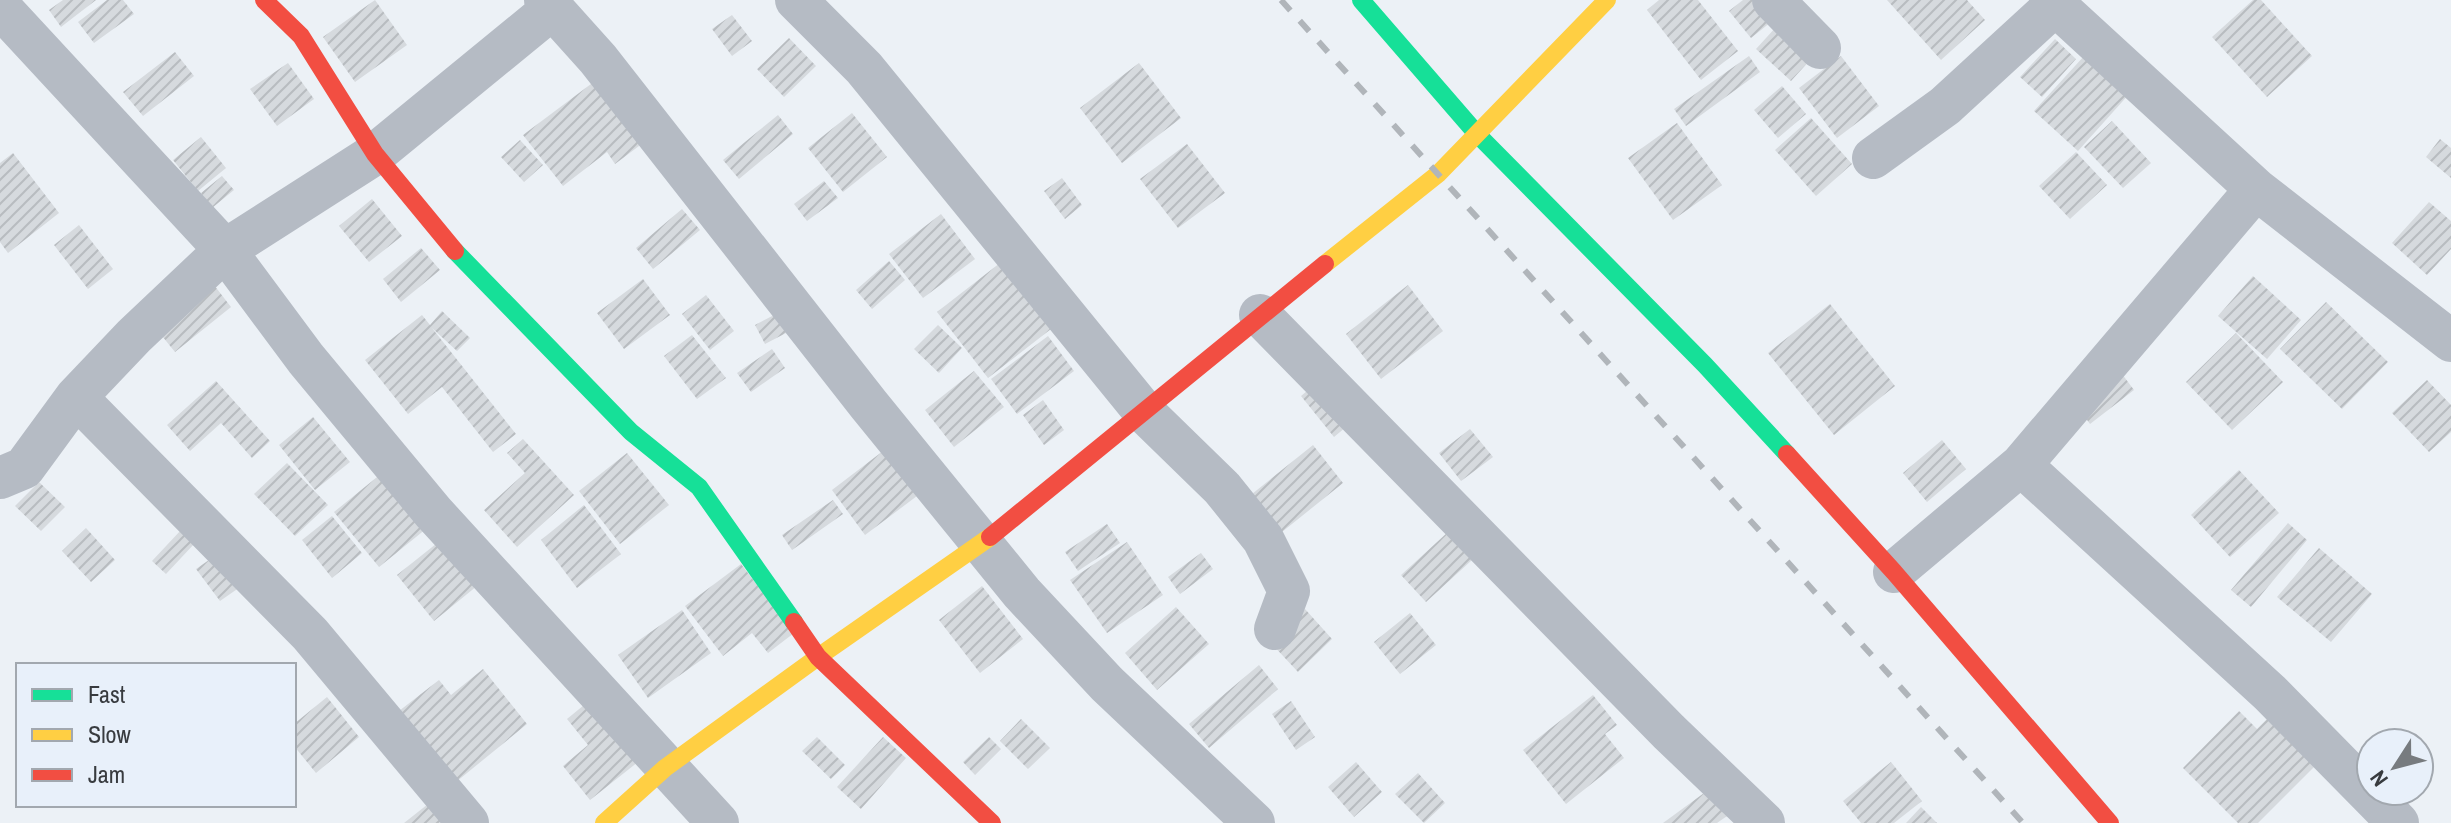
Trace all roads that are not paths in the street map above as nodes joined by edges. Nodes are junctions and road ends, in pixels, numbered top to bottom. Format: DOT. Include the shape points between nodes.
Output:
graph roads {
  1 [pos="264,0"];
  2 [pos="796,0"];
  3 [pos="1361,0"];
  4 [pos="1607,0"];
  5 [pos="1773,0"];
  6 [pos="2052,3"];
  7 [pos="548,4"];
  8 [pos="0,7"];
  9 [pos="1820,48"];
  10 [pos="1477,134"];
  11 [pos="375,154"];
  12 [pos="1873,158"];
  13 [pos="2256,189"];
  14 [pos="225,250"];
  15 [pos="1260,315"];
  16 [pos="2451,341"];
  17 [pos="76,397"];
  18 [pos="1145,413"];
  19 [pos="2021,465"];
  20 [pos="0,478"];
  21 [pos="982,544"];
  22 [pos="1894,572"];
  23 [pos="1275,629"];
  24 [pos="818,657"];
  25 [pos="665,768"];
  26 [pos="468,823"];
  27 [pos="604,823"];
  28 [pos="718,823"];
  29 [pos="992,823"];
  30 [pos="1254,823"];
  31 [pos="1764,823"];
  32 [pos="2110,823"];
  33 [pos="2398,823"];
  1 -- 11 [label="street" via="301,36"];
  2 -- 18 [label="street" via="864,68"];
  3 -- 10 [label="street"];
  4 -- 10 [label="street"];
  5 -- 9 [label="street"];
  6 -- 12 [label="street" via="1945,106"];
  6 -- 13 [label="street"];
  7 -- 11 [label="street"];
  7 -- 21 [label="street" via="598,59"];
  8 -- 14 [label="street"];
  10 -- 15 [label="street" via="1438,174"];
  10 -- 22 [label="street" via="1705,365"];
  11 -- 14 [label="street"];
  11 -- 24 [label="street" via="457,253 631,432 699,487"];
  13 -- 16 [label="street"];
  13 -- 19 [label="street"];
  14 -- 17 [label="street"];
  14 -- 25 [label="street" via="306,359 433,512"];
  15 -- 18 [label="street"];
  15 -- 31 [label="street"];
  17 -- 20 [label="street" via="24,468"];
  17 -- 26 [label="street" via="310,634"];
  18 -- 21 [label="street"];
  18 -- 23 [label="street" via="1222,488 1263,539 1289,591"];
  19 -- 22 [label="street"];
  19 -- 33 [label="street" via="2270,693"];
  21 -- 24 [label="street"];
  21 -- 30 [label="street" via="1107,684"];
  22 -- 32 [label="street"];
  24 -- 25 [label="street"];
  24 -- 29 [label="street"];
  25 -- 27 [label="street"];
  25 -- 28 [label="street"];
}
